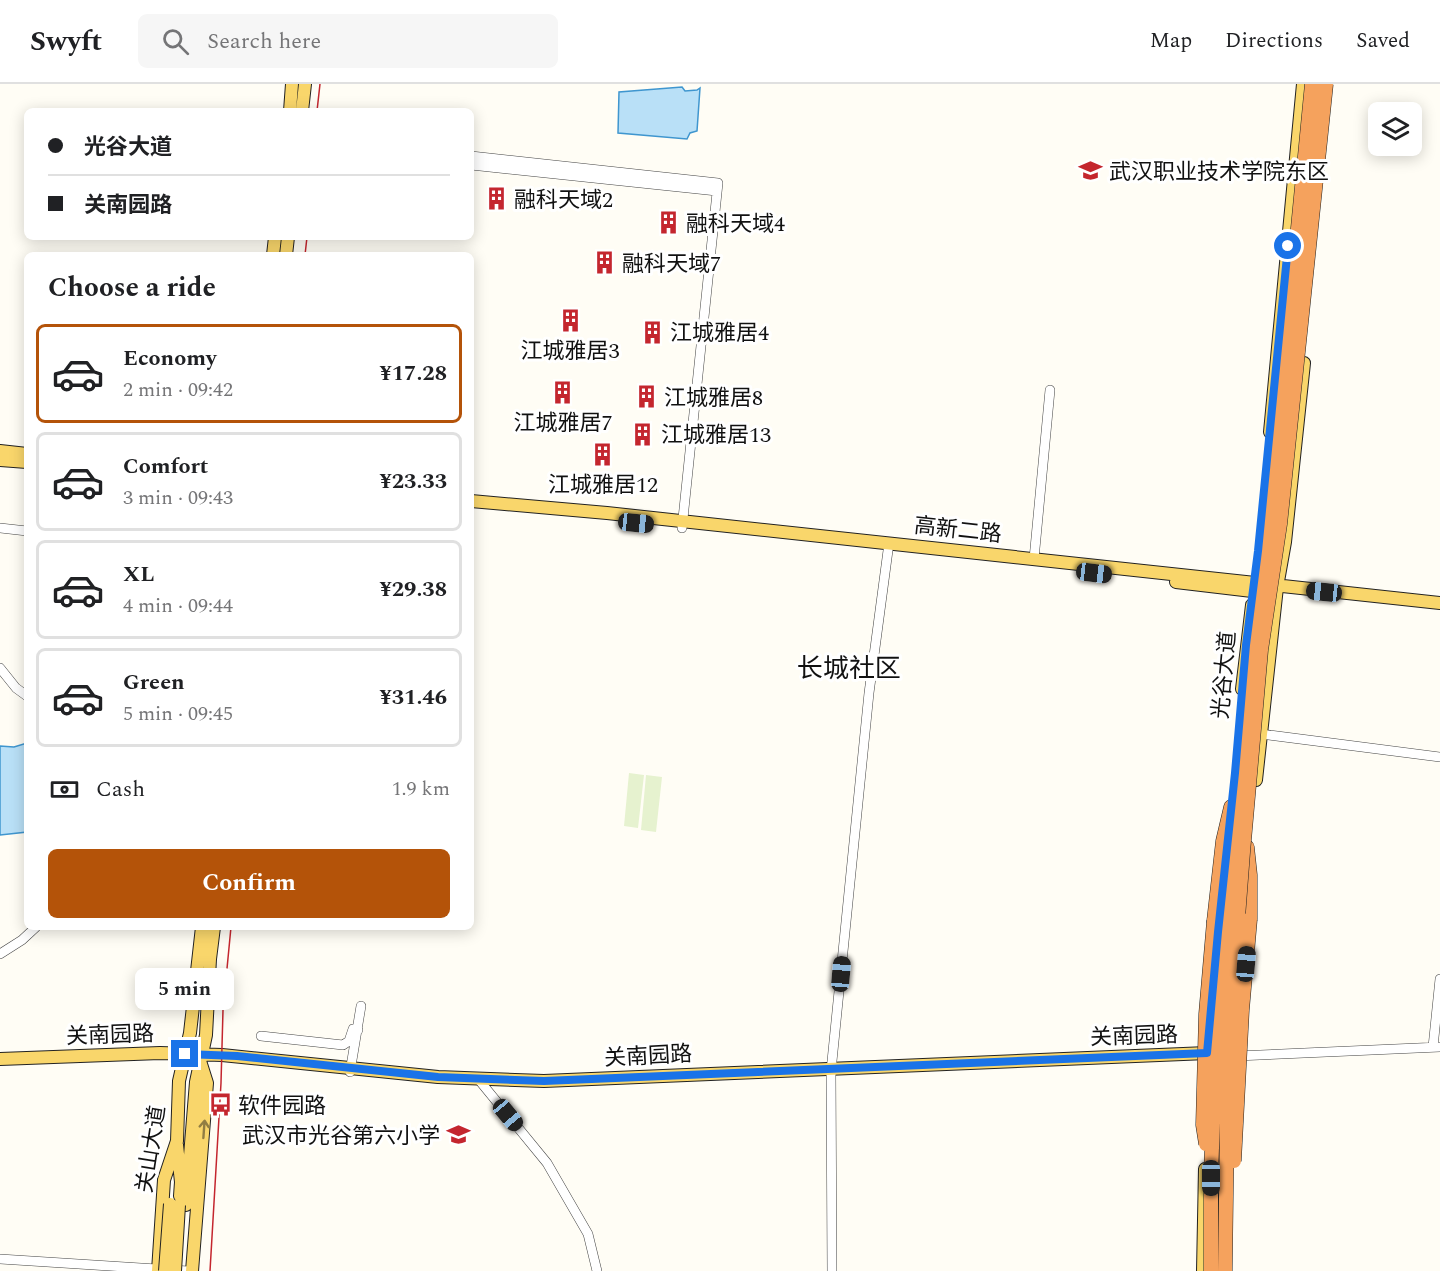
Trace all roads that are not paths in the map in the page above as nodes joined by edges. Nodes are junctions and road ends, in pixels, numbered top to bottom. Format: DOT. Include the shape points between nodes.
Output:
graph roads {
  1 [pos="292,84"];
  2 [pos="305,84"];
  3 [pos="1304,84"];
  4 [pos="1312,84"];
  5 [pos="1326,84"];
  6 [pos="1332,84"];
  7 [pos="290,108"];
  8 [pos="302,108"];
  9 [pos="474,156"];
  10 [pos="474,165"];
  11 [pos="717,187"];
  12 [pos="1050,390"];
  13 [pos="0,451"];
  14 [pos="24,454"];
  15 [pos="0,460"];
  16 [pos="24,462"];
  17 [pos="474,501"];
  18 [pos="474,507"];
  19 [pos="683,524"];
  20 [pos="0,528"];
  21 [pos="24,531"];
  22 [pos="888,546"];
  23 [pos="1034,559"];
  24 [pos="1254,587"];
  25 [pos="1232,589"];
  26 [pos="1277,590"];
  27 [pos="1440,603"];
  28 [pos="1440,609"];
  29 [pos="1249,622"];
  30 [pos="0,669"];
  31 [pos="24,694"];
  32 [pos="1262,734"];
  33 [pos="1440,757"];
  34 [pos="1232,802"];
  35 [pos="1247,847"];
  36 [pos="33,930"];
  37 [pos="202,930"];
  38 [pos="214,930"];
  39 [pos="0,954"];
  40 [pos="1440,979"];
  41 [pos="361,1006"];
  42 [pos="358,1030"];
  43 [pos="261,1036"];
  44 [pos="1436,1047"];
  45 [pos="1207,1056"];
  46 [pos="185,1057"];
  47 [pos="1225,1057"];
  48 [pos="201,1058"];
  49 [pos="0,1059"];
  50 [pos="0,1066"];
  51 [pos="832,1069"];
  52 [pos="350,1071"];
  53 [pos="480,1082"];
  54 [pos="177,1141"];
  55 [pos="202,1161"];
  56 [pos="1211,1178"];
  57 [pos="183,1206"];
  58 [pos="1225,1231"];
  59 [pos="0,1259"];
  60 [pos="160,1271"];
  61 [pos="174,1271"];
  62 [pos="182,1271"];
  63 [pos="190,1271"];
  64 [pos="200,1271"];
  65 [pos="597,1271"];
  66 [pos="832,1271"];
  67 [pos="1203,1271"];
  68 [pos="1211,1271"];
  69 [pos="1224,1271"];
  1 -- 7 [label="main road"];
  2 -- 8 [label="main road"];
  3 -- 24 [label="main road, 光谷大道"];
  4 -- 56 [label="highway, bridge" via="1231,852 1216,1047"];
  5 -- 58 [label="highway, bridge" via="1280,524 1261,651 1228,1048"];
  6 -- 26 [label="main road, 光谷大道" via="1286,542"];
  9 -- 11 [label="street"];
  10 -- 11 [label="street"];
  11 -- 19 [label="street"];
  12 -- 23 [label="street"];
  13 -- 14 [label="main road"];
  15 -- 16 [label="main road"];
  17 -- 19 [label="main road, 高新二路"];
  18 -- 19 [label="main road, 高新二路"];
  19 -- 22 [label="main road, 高新二路"];
  20 -- 21 [label="street"];
  22 -- 23 [label="main road, 高新二路"];
  22 -- 25 [label="main road, 高新二路"];
  22 -- 51 [label="street" via="868,693"];
  23 -- 24 [label="main road, 高新二路"];
  24 -- 25 [label="main road, 高新二路"];
  24 -- 26 [label="main road, 高新二路"];
  24 -- 29 [label="main road, 光谷大道"];
  25 -- 29 [label="main road" via="1246,599"];
  26 -- 27 [label="main road, 高新二路"];
  26 -- 28 [label="main road, 高新二路"];
  26 -- 32 [label="main road, 光谷大道"];
  29 -- 34 [label="main road, 光谷大道"];
  30 -- 31 [label="street"];
  32 -- 33 [label="street"];
  32 -- 35 [label="main road, 光谷大道"];
  34 -- 45 [label="main road, 光谷大道"];
  34 -- 56 [label="highway, bridge" via="1223,841 1206,1014 1203,1125"];
  35 -- 47 [label="main road, 光谷大道"];
  35 -- 58 [label="highway, bridge" via="1250,919 1233,1186"];
  36 -- 39 [label="street"];
  37 -- 46 [label="main road, 关山大道"];
  38 -- 48 [label="main road, 关山大道"];
  40 -- 44 [label="street"];
  41 -- 42 [label="street"];
  42 -- 43 [label="street" via="352,1029 344,1045"];
  42 -- 52 [label="street"];
  44 -- 47 [label="street"];
  45 -- 47 [label="main road, 关南园路"];
  45 -- 51 [label="main road, 关南园路"];
  45 -- 67 [label="main road, 光谷大道"];
  46 -- 48 [label="main road, 关南园路"];
  46 -- 49 [label="main road, 关南园路" via="160,1053"];
  46 -- 50 [label="main road, 关南园路"];
  46 -- 54 [label="main road, 关山大道" via="179,1081"];
  47 -- 69 [label="main road, 光谷大道"];
  48 -- 52 [label="main road, 关南园路"];
  55 -- 48 [label="main road, one-way" via="207,1083"];
  48 -- 57 [label="main road, 关山大道"];
  51 -- 53 [label="main road, 关南园路" via="544,1085"];
  51 -- 66 [label="street"];
  52 -- 53 [label="main road, 关南园路" via="438,1083"];
  53 -- 65 [label="street" via="547,1163 588,1234"];
  54 -- 57 [label="main road"];
  54 -- 60 [label="main road, 关山大道" via="164,1180"];
  55 -- 57 [label="main road"];
  55 -- 64 [label="main road"];
  56 -- 68 [label="highway, bridge"];
  57 -- 60 [label="main road, bridge"];
  57 -- 61 [label="main road, bridge"];
  57 -- 62 [label="main road"];
  57 -- 63 [label="main road"];
  58 -- 69 [label="highway, bridge"];
  59 -- 60 [label="street"];
  60 -- 63 [label="street"];
}
